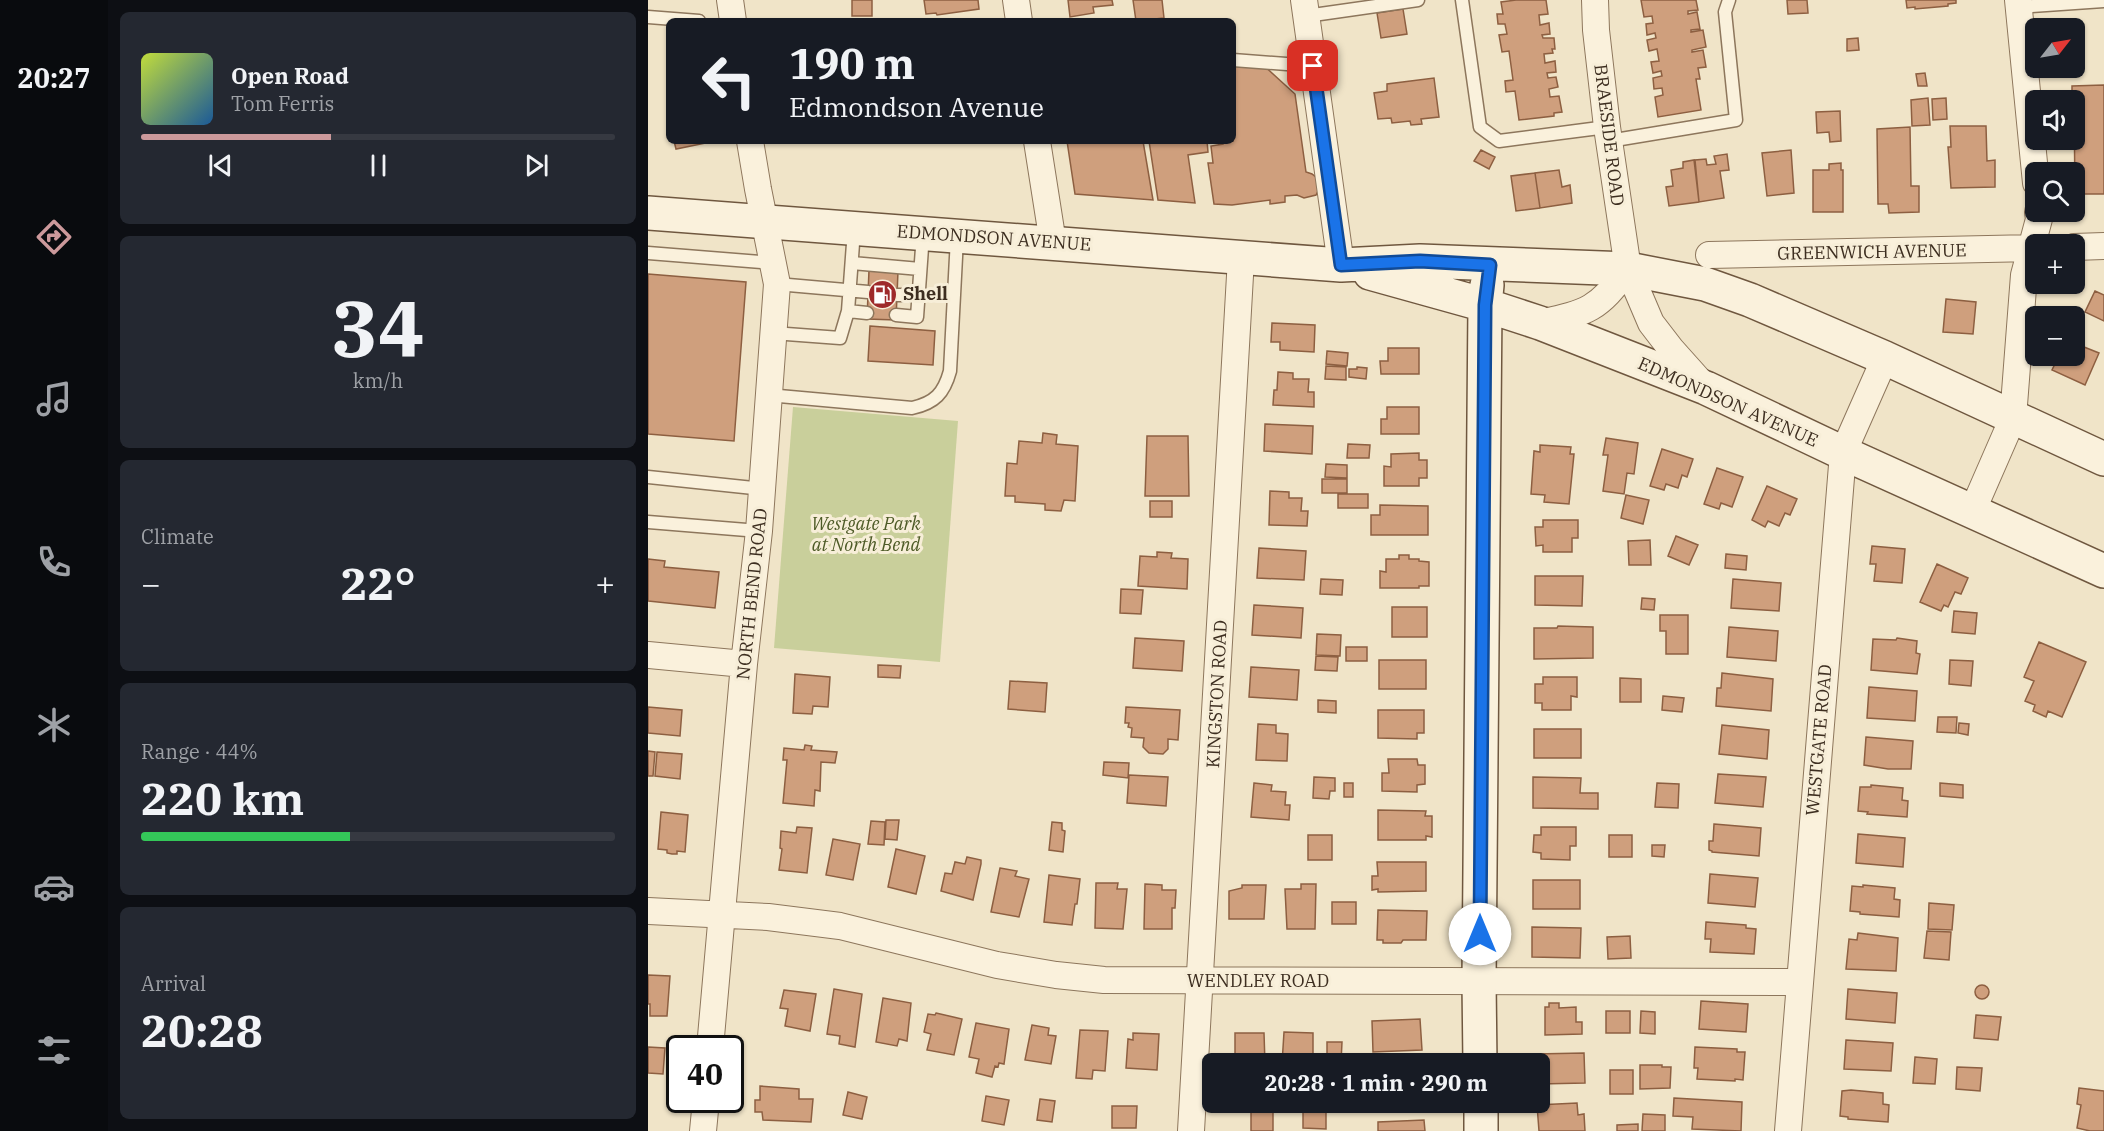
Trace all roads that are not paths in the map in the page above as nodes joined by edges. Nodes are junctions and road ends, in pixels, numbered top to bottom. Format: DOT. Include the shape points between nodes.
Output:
graph roads {
  1 [pos="730,0"];
  2 [pos="1016,0"];
  3 [pos="1418,0"];
  4 [pos="1462,0"];
  5 [pos="1595,0"];
  6 [pos="1729,0"];
  7 [pos="2104,1"];
  8 [pos="2019,3"];
  9 [pos="1305,8"];
  10 [pos="648,17"];
  11 [pos="666,18"];
  12 [pos="733,18"];
  13 [pos="1019,18"];
  14 [pos="1236,60"];
  15 [pos="1313,66"];
  16 [pos="1608,134"];
  17 [pos="751,144"];
  18 [pos="1037,144"];
  19 [pos="2034,162"];
  20 [pos="648,213"];
  21 [pos="764,221"];
  22 [pos="855,228"];
  23 [pos="923,233"];
  24 [pos="957,236"];
  25 [pos="1053,243"];
  26 [pos="2104,246"];
  27 [pos="2085,247"];
  28 [pos="2025,248"];
  29 [pos="648,253"];
  30 [pos="1708,255"];
  31 [pos="1241,258"];
  32 [pos="852,263"];
  33 [pos="1341,265"];
  34 [pos="1490,265"];
  35 [pos="920,269"];
  36 [pos="1628,269"];
  37 [pos="2025,272"];
  38 [pos="775,273"];
  39 [pos="850,290"];
  40 [pos="868,292"];
  41 [pos="897,295"];
  42 [pos="919,295"];
  43 [pos="1485,305"];
  44 [pos="848,311"];
  45 [pos="867,313"];
  46 [pos="896,315"];
  47 [pos="1540,323"];
  48 [pos="773,333"];
  49 [pos="1885,358"];
  50 [pos="1706,388"];
  51 [pos="768,395"];
  52 [pos="2013,418"];
  53 [pos="1843,453"];
  54 [pos="2104,459"];
  55 [pos="648,477"];
  56 [pos="763,489"];
  57 [pos="1972,512"];
  58 [pos="648,522"];
  59 [pos="759,531"];
  60 [pos="2104,571"];
  61 [pos="648,655"];
  62 [pos="744,664"];
  63 [pos="648,910"];
  64 [pos="722,915"];
  65 [pos="1200,981"];
  66 [pos="1479,981"];
  67 [pos="1800,982"];
  68 [pos="711,1035"];
  69 [pos="1480,1053"];
  70 [pos="705,1113"];
  71 [pos="1481,1113"];
  72 [pos="703,1131"];
  73 [pos="1191,1131"];
  74 [pos="1481,1131"];
  75 [pos="1788,1131"];
  1 -- 12 [label="street"];
  2 -- 13 [label="street"];
  3 -- 9 [label="lane"];
  4 -- 16 [label="lane" via="1480,127 1499,141"];
  5 -- 16 [label="street, BRAESIDE ROAD"];
  6 -- 16 [label="lane" via="1725,12 1736,120"];
  7 -- 8 [label="lane"];
  8 -- 19 [label="street"];
  9 -- 15 [label="street"];
  10 -- 11 [label="lane"];
  14 -- 15 [label="lane"];
  15 -- 33 [label="street"];
  16 -- 36 [label="street, BRAESIDE ROAD"];
  17 -- 21 [label="street, NORTH BEND ROAD"];
  18 -- 25 [label="street"];
  20 -- 21 [label="main road, EDMONDSON AVENUE"];
  21 -- 22 [label="main road, EDMONDSON AVENUE"];
  21 -- 38 [label="street, NORTH BEND ROAD"];
  22 -- 23 [label="main road, EDMONDSON AVENUE"];
  22 -- 32 [label="lane"];
  23 -- 24 [label="main road, EDMONDSON AVENUE"];
  23 -- 35 [label="lane"];
  24 -- 25 [label="main road, EDMONDSON AVENUE"];
  24 -- 51 [label="lane" via="950,371 946,387 938,396 912,408"];
  25 -- 31 [label="main road, EDMONDSON AVENUE"];
  26 -- 27 [label="street"];
  28 -- 30 [label="street, GREENWICH AVENUE"];
  29 -- 38 [label="lane"];
  31 -- 33 [label="main road, EDMONDSON AVENUE"];
  31 -- 65 [label="street, KINGSTON ROAD"];
  32 -- 35 [label="lane"];
  32 -- 39 [label="lane"];
  33 -- 34 [label="main road, EDMONDSON AVENUE" via="1420,261"];
  33 -- 43 [label="main road, EDMONDSON AVENUE"];
  34 -- 36 [label="main road, EDMONDSON AVENUE"];
  34 -- 43 [label="main road"];
  35 -- 42 [label="lane"];
  36 -- 47 [label="street" via="1593,308"];
  36 -- 49 [label="main road, EDMONDSON AVENUE" via="1705,284"];
  36 -- 50 [label="street, BRAESIDE ROAD" via="1651,323"];
  37 -- 52 [label="street"];
  38 -- 39 [label="lane"];
  38 -- 48 [label="street, NORTH BEND ROAD"];
  39 -- 40 [label="lane"];
  39 -- 44 [label="lane"];
  41 -- 42 [label="lane"];
  42 -- 46 [label="lane" via="917,317"];
  43 -- 47 [label="main road, EDMONDSON AVENUE"];
  43 -- 66 [label="main road"];
  44 -- 45 [label="lane"];
  44 -- 48 [label="lane" via="840,338"];
  47 -- 50 [label="main road, EDMONDSON AVENUE"];
  48 -- 51 [label="street, NORTH BEND ROAD"];
  49 -- 52 [label="main road, EDMONDSON AVENUE"];
  49 -- 53 [label="street, WESTGATE ROAD"];
  50 -- 53 [label="main road, EDMONDSON AVENUE"];
  51 -- 56 [label="street, NORTH BEND ROAD"];
  52 -- 54 [label="main road, EDMONDSON AVENUE"];
  52 -- 57 [label="street"];
  53 -- 57 [label="main road, EDMONDSON AVENUE"];
  53 -- 67 [label="street, WESTGATE ROAD"];
  55 -- 56 [label="lane"];
  56 -- 59 [label="street, NORTH BEND ROAD"];
  57 -- 60 [label="main road, EDMONDSON AVENUE"];
  58 -- 59 [label="lane"];
  59 -- 62 [label="street, NORTH BEND ROAD"];
  61 -- 62 [label="street"];
  62 -- 64 [label="street, NORTH BEND ROAD"];
  63 -- 64 [label="street, WENDLEY ROAD"];
  64 -- 65 [label="street, WENDLEY ROAD" via="840,926 997,965 1056,975"];
  64 -- 68 [label="street, NORTH BEND ROAD"];
  65 -- 66 [label="street, WENDLEY ROAD"];
  65 -- 73 [label="street, KINGSTON ROAD"];
  66 -- 67 [label="street, WENDLEY ROAD"];
  66 -- 69 [label="main road"];
  67 -- 75 [label="street, WESTGATE ROAD"];
  70 -- 72 [label="street"];
  71 -- 74 [label="main road"];
}
